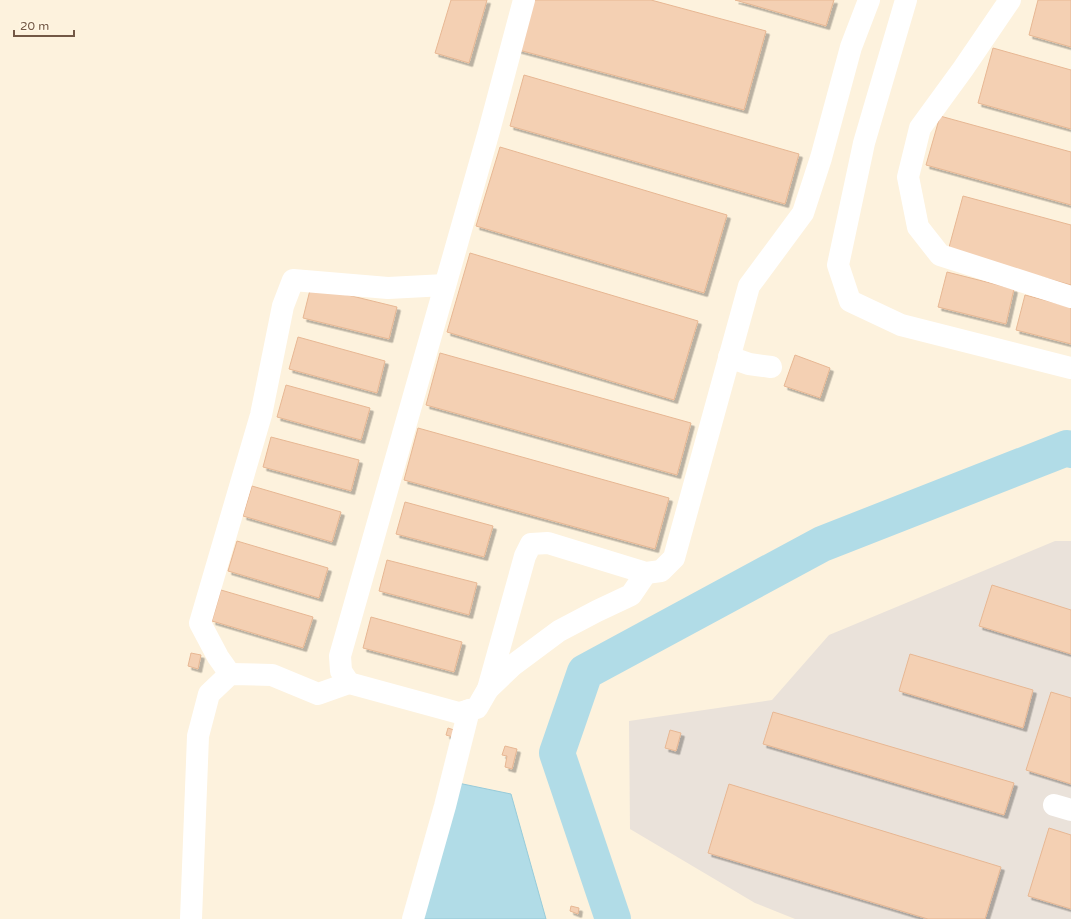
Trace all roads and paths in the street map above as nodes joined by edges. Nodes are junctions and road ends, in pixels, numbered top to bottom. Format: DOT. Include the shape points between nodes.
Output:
graph roads {
  1 [pos="524,0"];
  2 [pos="869,0"];
  3 [pos="906,0"];
  4 [pos="1010,0"];
  5 [pos="445,285"];
  6 [pos="1071,297"];
  7 [pos="729,357"];
  8 [pos="771,367"];
  9 [pos="1071,368"];
  10 [pos="646,573"];
  11 [pos="230,674"];
  12 [pos="349,683"];
  13 [pos="488,689"];
  14 [pos="469,710"];
  15 [pos="191,919"];
  16 [pos="413,919"];
  1 -- 5 [label="street"];
  2 -- 7 [label="street" via="851,47 821,158 803,213 750,286"];
  3 -- 9 [label="street" via="864,143 838,265 850,301 901,325"];
  4 -- 6 [label="street" via="920,128 908,177 918,227 940,255"];
  5 -- 11 [label="street" via="388,288 293,280 284,306 261,416 200,623"];
  5 -- 12 [label="street" via="340,656 341,671"];
  7 -- 8 [label="street" via="749,364"];
  7 -- 10 [label="street" via="674,558 661,571"];
  10 -- 13 [label="street" via="631,595 559,631 512,666"];
  10 -- 13 [label="street" via="548,543 531,544 525,556"];
  11 -- 12 [label="street" via="272,675 318,694"];
  11 -- 15 [label="street" via="209,694 198,736"];
  12 -- 14 [label="street" via="459,713"];
  13 -- 14 [label="street" via="476,708"];
  14 -- 16 [label="street"];
}
